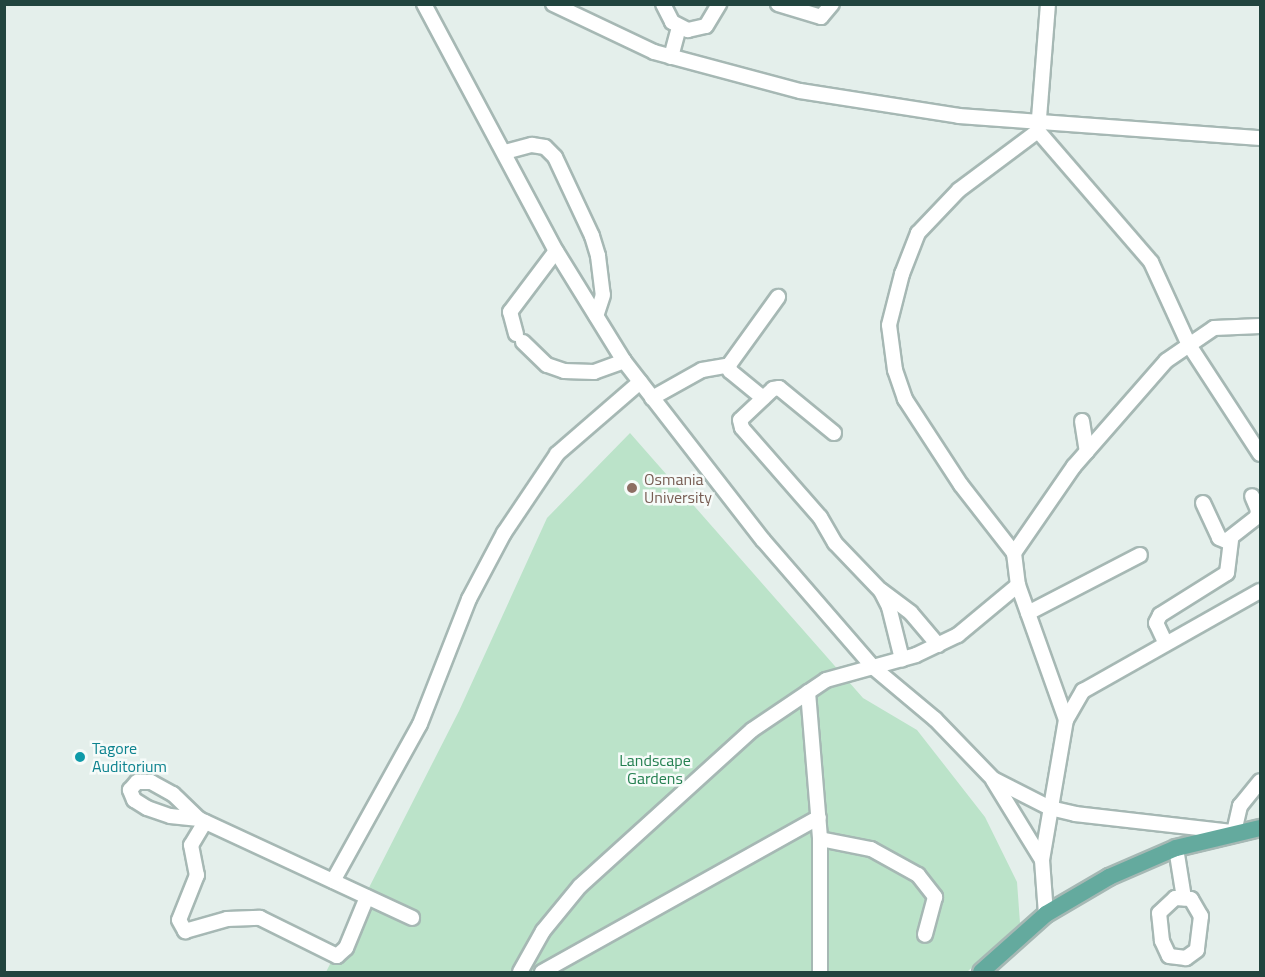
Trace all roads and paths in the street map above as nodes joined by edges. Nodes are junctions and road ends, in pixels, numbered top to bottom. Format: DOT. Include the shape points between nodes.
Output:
graph roads {
  1 [pos="424,4"];
  2 [pos="553,4"];
  3 [pos="719,4"];
  4 [pos="778,4"];
  5 [pos="832,4"];
  6 [pos="1048,4"];
  7 [pos="662,5"];
  8 [pos="679,27"];
  9 [pos="670,57"];
  10 [pos="1038,127"];
  11 [pos="1260,138"];
  12 [pos="505,152"];
  13 [pos="556,251"];
  14 [pos="778,297"];
  15 [pos="596,316"];
  16 [pos="1260,326"];
  17 [pos="1189,345"];
  18 [pos="624,361"];
  19 [pos="729,365"];
  20 [pos="640,382"];
  21 [pos="652,398"];
  22 [pos="763,398"];
  23 [pos="1082,421"];
  24 [pos="834,433"];
  25 [pos="1087,452"];
  26 [pos="1260,454"];
  27 [pos="1252,496"];
  28 [pos="1203,503"];
  29 [pos="1231,539"];
  30 [pos="1014,553"];
  31 [pos="1140,555"];
  32 [pos="1018,585"];
  33 [pos="881,591"];
  34 [pos="1260,591"];
  35 [pos="1028,613"];
  36 [pos="1165,642"];
  37 [pos="938,645"];
  38 [pos="902,659"];
  39 [pos="874,668"];
  40 [pos="808,692"];
  41 [pos="1066,720"];
  42 [pos="993,779"];
  43 [pos="1260,781"];
  44 [pos="1050,808"];
  45 [pos="819,818"];
  46 [pos="1260,828"];
  47 [pos="1234,832"];
  48 [pos="820,839"];
  49 [pos="1176,848"];
  50 [pos="1042,860"];
  51 [pos="333,881"];
  52 [pos="368,897"];
  53 [pos="1184,898"];
  54 [pos="1046,914"];
  55 [pos="412,918"];
  56 [pos="925,935"];
  57 [pos="523,972"];
  58 [pos="542,972"];
  59 [pos="820,972"];
  60 [pos="981,972"];
  1 -- 12 [label="street"];
  2 -- 9 [label="street" via="619,38"];
  3 -- 8 [label="street" via="706,26"];
  4 -- 5 [label="street" via="821,17"];
  6 -- 10 [label="street"];
  7 -- 8 [label="street"];
  8 -- 9 [label="street"];
  9 -- 10 [label="street" via="800,91"];
  10 -- 11 [label="street"];
  10 -- 17 [label="street" via="1151,262"];
  10 -- 30 [label="street" via="959,190 918,233 899,282 889,325 895,370 905,399 961,484"];
  12 -- 13 [label="street"];
  12 -- 15 [label="street" via="532,145 545,147 555,157 598,256 603,295"];
  13 -- 15 [label="street"];
  13 -- 18 [label="street" via="510,312 520,338 547,365 564,371 594,372"];
  14 -- 19 [label="street"];
  15 -- 18 [label="street"];
  16 -- 17 [label="street" via="1224,325"];
  17 -- 25 [label="street" via="1166,361"];
  17 -- 26 [label="street"];
  18 -- 20 [label="street"];
  19 -- 21 [label="street" via="702,370"];
  19 -- 22 [label="street" via="730,371"];
  20 -- 21 [label="street"];
  20 -- 51 [label="street" via="557,454 504,533 469,599 416,734"];
  21 -- 39 [label="street" via="763,540"];
  22 -- 24 [label="street" via="776,388 784,390"];
  22 -- 33 [label="street" via="742,416 742,428 820,517 835,543"];
  23 -- 25 [label="street"];
  25 -- 30 [label="street"];
  27 -- 29 [label="street" via="1259,514"];
  28 -- 29 [label="street" via="1219,538"];
  29 -- 36 [label="street" via="1227,573 1160,615 1156,623"];
  30 -- 32 [label="street"];
  31 -- 35 [label="street"];
  32 -- 35 [label="street"];
  32 -- 37 [label="street" via="975,624"];
  33 -- 37 [label="street" via="911,613"];
  33 -- 38 [label="street" via="890,607"];
  34 -- 36 [label="street"];
  35 -- 41 [label="street"];
  36 -- 41 [label="street" via="1083,691"];
  37 -- 38 [label="street"];
  38 -- 39 [label="street"];
  39 -- 40 [label="street" via="826,680"];
  39 -- 42 [label="street" via="935,719"];
  40 -- 45 [label="street"];
  40 -- 57 [label="street" via="752,730 579,886 543,931"];
  41 -- 44 [label="street"];
  42 -- 44 [label="street"];
  42 -- 50 [label="street"];
  43 -- 47 [label="street" via="1240,806"];
  44 -- 47 [label="street" via="1109,820"];
  44 -- 50 [label="street"];
  45 -- 48 [label="street"];
  45 -- 58 [label="street"];
  46 -- 47 [label="main road"];
  47 -- 49 [label="main road"];
  48 -- 56 [label="street" via="871,849 918,875 935,897"];
  48 -- 59 [label="street"];
  49 -- 53 [label="street"];
  49 -- 54 [label="main road" via="1109,877"];
  50 -- 54 [label="street"];
  51 -- 52 [label="street"];
  51 -- 52 [label="street" via="202,820 190,845 197,875 179,920 185,931 227,919 260,918 337,956 346,948"];
  52 -- 55 [label="street"];
  53 -- 53 [label="street" via="1191,899 1199,909 1200,942 1192,955 1178,958 1164,949 1159,913 1167,902"];
  54 -- 60 [label="main road"];
}
